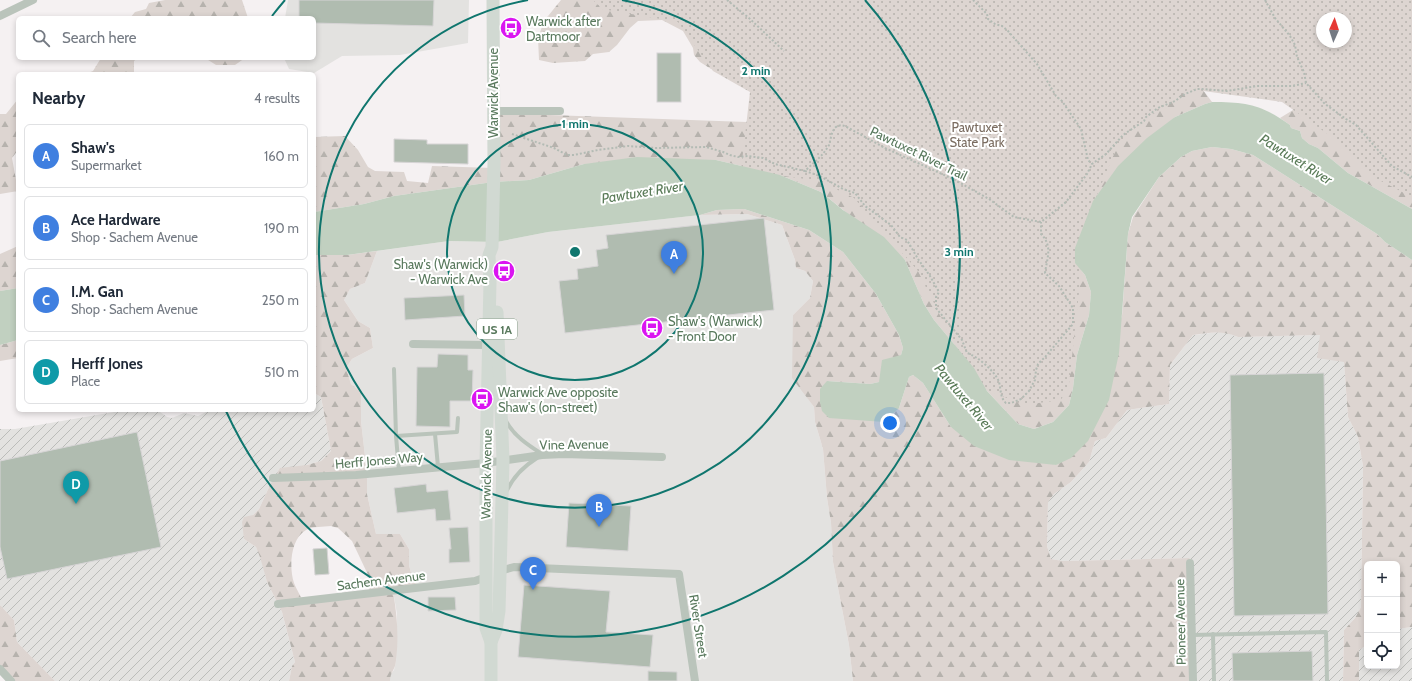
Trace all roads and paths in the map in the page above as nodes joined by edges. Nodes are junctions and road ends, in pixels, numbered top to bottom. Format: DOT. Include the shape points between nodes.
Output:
graph roads {
  1 [pos="33,0"];
  2 [pos="493,0"];
  3 [pos="727,0"];
  4 [pos="973,0"];
  5 [pos="1265,0"];
  6 [pos="0,16"];
  7 [pos="784,51"];
  8 [pos="1306,82"];
  9 [pos="493,111"];
  10 [pos="560,111"];
  11 [pos="512,134"];
  12 [pos="1092,164"];
  13 [pos="805,171"];
  14 [pos="1412,176"];
  15 [pos="1041,222"];
  16 [pos="492,245"];
  17 [pos="413,344"];
  18 [pos="488,345"];
  19 [pos="394,369"];
  20 [pos="500,411"];
  21 [pos="458,418"];
  22 [pos="435,434"];
  23 [pos="396,436"];
  24 [pos="542,455"];
  25 [pos="662,457"];
  26 [pos="502,460"];
  27 [pos="486,463"];
  28 [pos="438,467"];
  29 [pos="399,471"];
  30 [pos="273,478"];
  31 [pos="502,499"];
  32 [pos="1190,563"];
  33 [pos="500,571"];
  34 [pos="486,577"];
  35 [pos="278,604"];
  36 [pos="1213,634"];
  37 [pos="1192,635"];
  38 [pos="491,642"];
  39 [pos="0,669"];
  40 [pos="11,681"];
  41 [pos="491,681"];
  42 [pos="695,681"];
  43 [pos="1193,681"];
  44 [pos="1214,681"];
  45 [pos="1327,681"];
  1 -- 6 [label="street"];
  2 -- 9 [label="main road, Warwick Avenue"];
  3 -- 7 [label="path"];
  4 -- 12 [label="path" via="987,14 988,19 1002,26 1037,64 1056,96 1081,129 1088,160"];
  5 -- 8 [label="path" via="1295,45"];
  8 -- 12 [label="path" via="1292,86 1257,86 1227,91 1197,89 1152,112"];
  8 -- 14 [label="path" via="1325,104 1356,125 1392,166"];
  9 -- 10 [label="street"];
  9 -- 16 [label="main road, Warwick Avenue"];
  11 -- 13 [label="path" via="567,155 628,146 706,147 738,157 763,158 775,164"];
  12 -- 15 [label="path" via="1066,202"];
  13 -- 15 [label="path, Pawtuxet River Trail" via="822,156 833,131 841,125 884,148 955,180 1014,217"];
  13 -- 15 [label="path" via="855,193 864,206 907,240 939,292 936,297 936,308 962,340 967,353 974,355 995,375 1006,403 1021,399 1029,391 1035,380 1038,364 1072,324 1073,308 1059,286 1045,273 1049,250 1047,240 1041,234"];
  16 -- 18 [label="main road, Warwick Avenue / US 1A" via="489,255"];
  16 -- 20 [label="main road, Warwick Avenue / US 1A" via="496,254"];
  17 -- 18 [label="street"];
  18 -- 27 [label="main road, Warwick Avenue / US 1A"];
  19 -- 23 [label="lane"];
  20 -- 24 [label="lane" via="510,429"];
  20 -- 26 [label="main road, Warwick Avenue / US 1A"];
  21 -- 22 [label="lane" via="457,432"];
  22 -- 23 [label="lane"];
  22 -- 28 [label="lane"];
  23 -- 29 [label="lane"];
  24 -- 25 [label="street, Vine Avenue"];
  24 -- 26 [label="street, Vine Avenue"];
  24 -- 31 [label="lane" via="528,463 513,479"];
  26 -- 27 [label="street, Vine Avenue"];
  26 -- 31 [label="main road, Warwick Avenue / US 1A"];
  27 -- 28 [label="street, Herff Jones Way"];
  27 -- 34 [label="main road, Warwick Avenue / US 1A"];
  28 -- 29 [label="street, Herff Jones Way"];
  29 -- 30 [label="street, Herff Jones Way"];
  31 -- 33 [label="main road, Warwick Avenue / US 1A"];
  32 -- 37 [label="street, Pioneer Avenue"];
  33 -- 38 [label="main road, Warwick Avenue / US 1A" via="499,611"];
  33 -- 42 [label="street, River Street" via="514,567 678,574"];
  34 -- 35 [label="street, Sachem Avenue" via="475,581"];
  34 -- 38 [label="main road, Warwick Avenue / US 1A" via="486,628"];
  36 -- 37 [label="lane"];
  36 -- 44 [label="lane"];
  36 -- 45 [label="lane" via="1326,632"];
  37 -- 43 [label="street, Pioneer Avenue"];
  38 -- 41 [label="main road, Warwick Avenue / US 1A"];
  39 -- 40 [label="street"];
}
